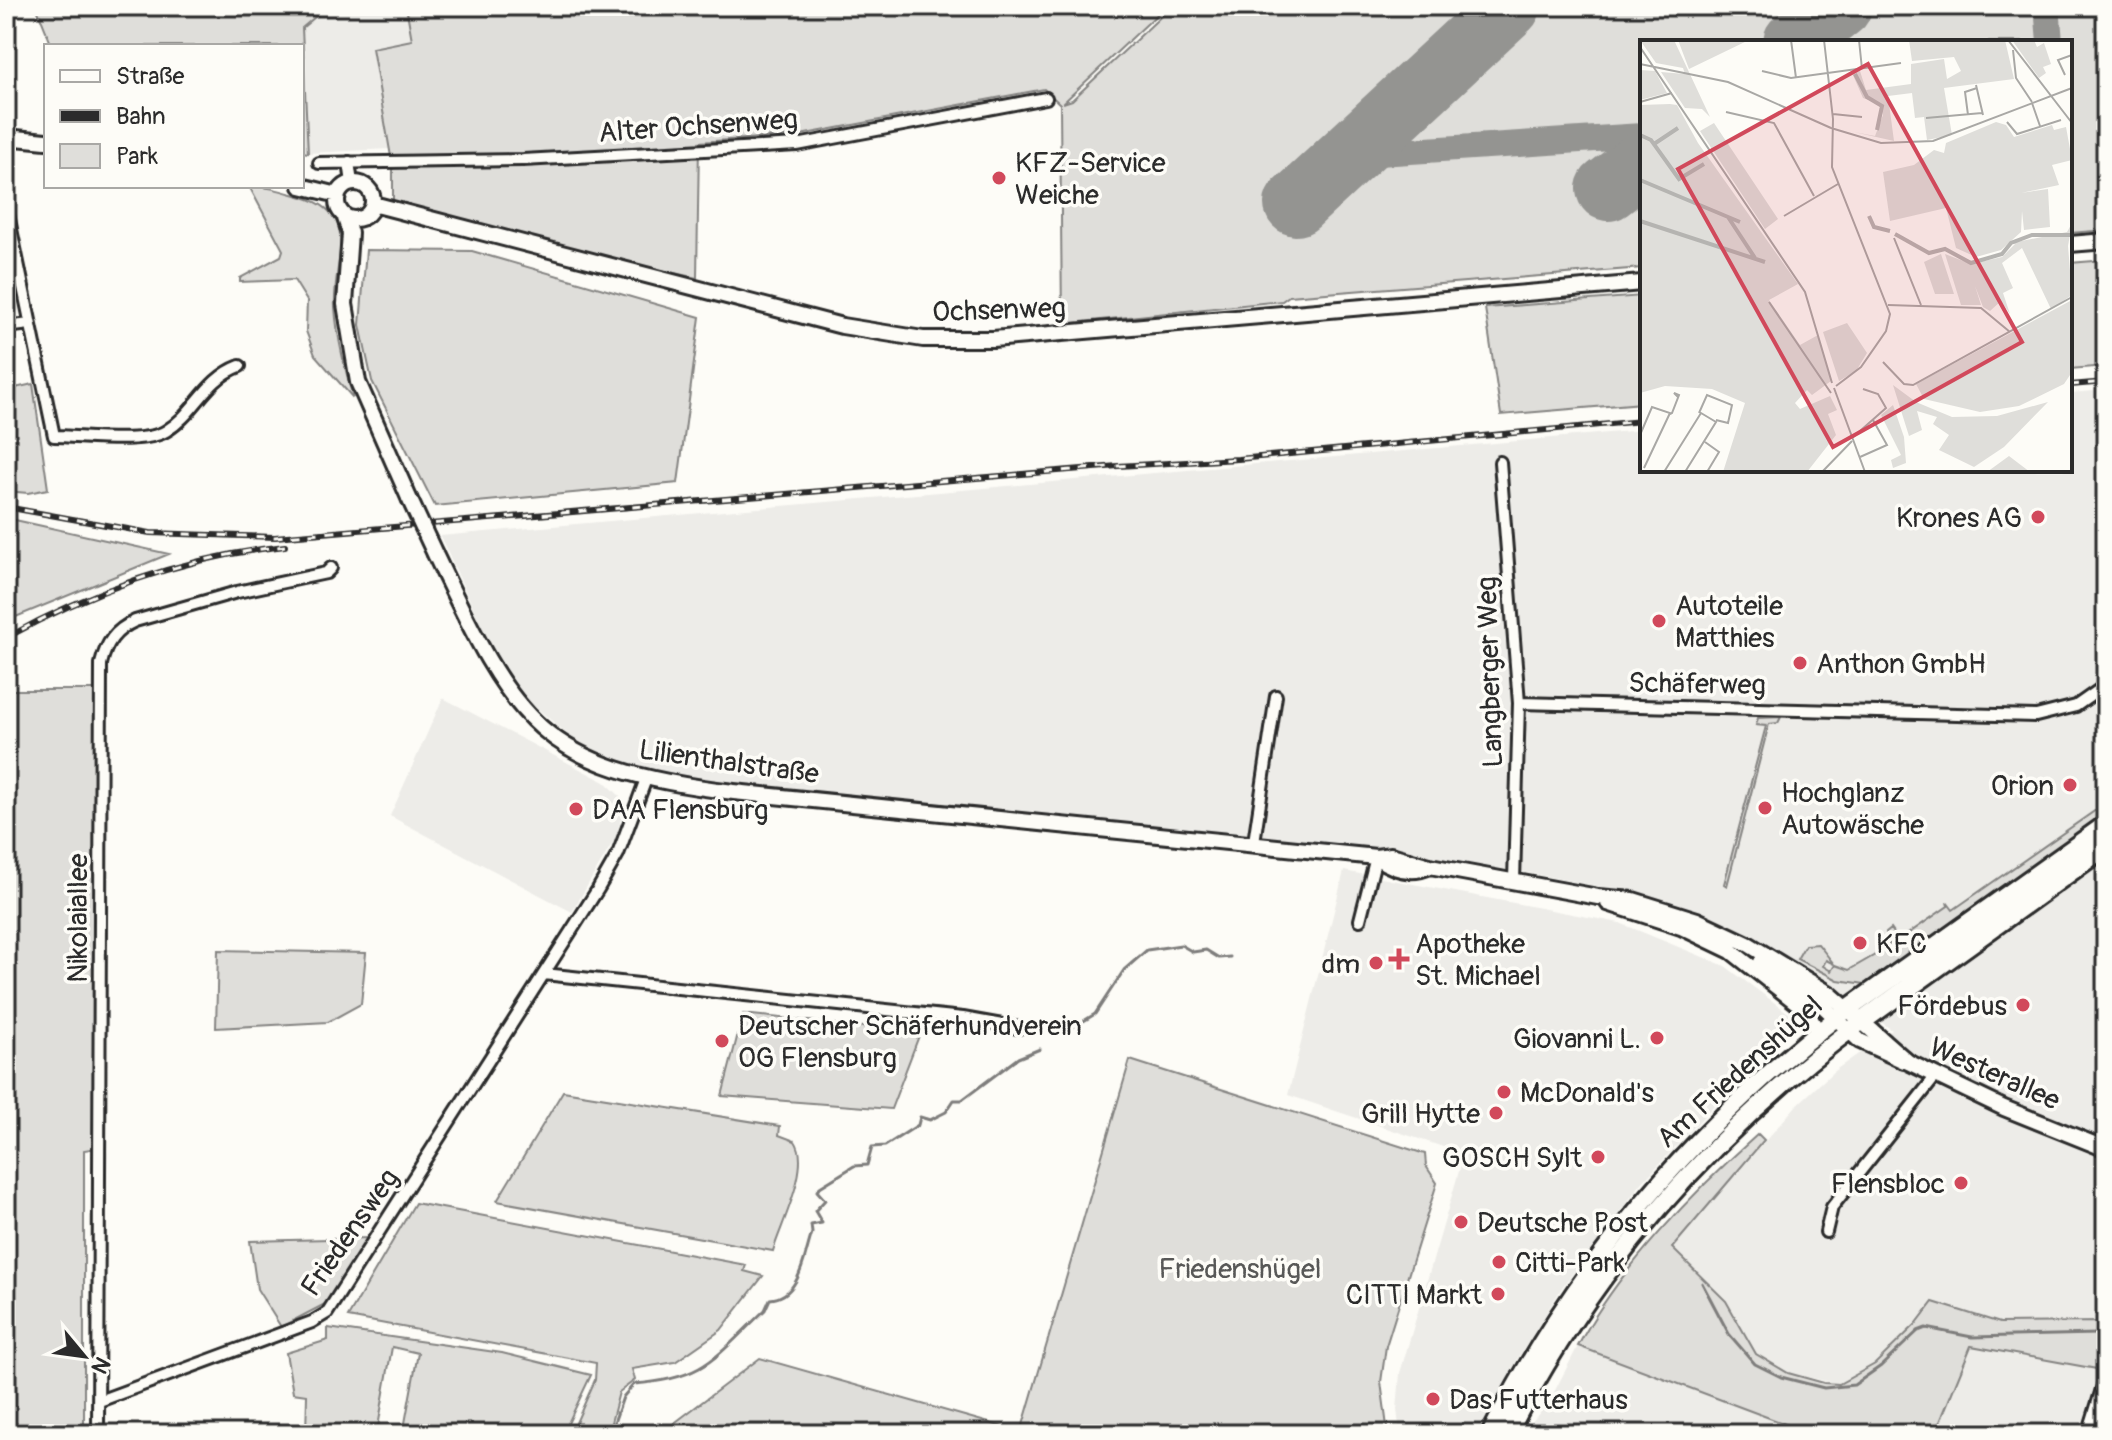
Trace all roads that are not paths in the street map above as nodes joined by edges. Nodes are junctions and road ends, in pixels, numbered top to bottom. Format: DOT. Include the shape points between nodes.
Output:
graph roads {
  1 [pos="1046,98"];
  2 [pos="6,137"];
  3 [pos="44,141"];
  4 [pos="349,162"];
  5 [pos="319,163"];
  6 [pos="352,183"];
  7 [pos="304,187"];
  8 [pos="338,195"];
  9 [pos="6,205"];
  10 [pos="368,210"];
  11 [pos="344,215"];
  12 [pos="2106,241"];
  13 [pos="2072,244"];
  14 [pos="349,251"];
  15 [pos="1640,283"];
  16 [pos="30,324"];
  17 [pos="6,327"];
  18 [pos="240,366"];
  19 [pos="1500,462"];
  20 [pos="331,568"];
  21 [pos="2106,685"];
  22 [pos="1276,696"];
  23 [pos="1519,703"];
  24 [pos="646,779"];
  25 [pos="2106,825"];
  26 [pos="1254,842"];
  27 [pos="2106,846"];
  28 [pos="1376,857"];
  29 [pos="1514,881"];
  30 [pos="1598,897"];
  31 [pos="1360,920"];
  32 [pos="1731,951"];
  33 [pos="544,974"];
  34 [pos="1849,1020"];
  35 [pos="1019,1028"];
  36 [pos="1818,1032"];
  37 [pos="1935,1077"];
  38 [pos="2106,1149"];
  39 [pos="1826,1232"];
  40 [pos="2106,1376"];
  41 [pos="2104,1392"];
  42 [pos="99,1401"];
  43 [pos="98,1434"];
  44 [pos="1490,1434"];
  45 [pos="1508,1434"];
  46 [pos="2088,1434"];
  1 -- 4 [label="street, Alter Ochsenweg" via="797,145 523,160"];
  2 -- 3 [label="street"];
  4 -- 5 [label="street, Alter Ochsenweg"];
  4 -- 6 [label="street"];
  6 -- 8 [label="street"];
  6 -- 10 [label="street" via="368,188"];
  7 -- 8 [label="street"];
  8 -- 11 [label="street"];
  9 -- 16 [label="street"];
  10 -- 11 [label="street, Ochsenweg" via="353,219"];
  10 -- 14 [label="street, Lilienthalstraße"];
  10 -- 15 [label="street, Ochsenweg" via="842,326 923,339 1009,338"];
  11 -- 14 [label="street, Lilienthalstraße"];
  12 -- 13 [label="street"];
  14 -- 24 [label="street, Lilienthalstraße, bridge" via="345,304 358,382 479,647 502,685 557,742"];
  16 -- 17 [label="street"];
  16 -- 18 [label="street" via="54,436 160,434 214,379"];
  19 -- 23 [label="street, Langberger Weg"];
  20 -- 42 [label="street, Nikolaiallee" via="135,621 121,627 104,650"];
  21 -- 23 [label="street, Schäferweg" via="2076,706 2036,716"];
  22 -- 26 [label="street"];
  23 -- 29 [label="street, Langberger Weg"];
  24 -- 26 [label="street, Lilienthalstraße"];
  24 -- 33 [label="street, Friedensweg" via="618,854"];
  25 -- 34 [label="highway, Am Friedenshügel"];
  26 -- 28 [label="street, Lilienthalstraße"];
  27 -- 34 [label="highway, Am Friedenshügel"];
  28 -- 29 [label="street, Lilienthalstraße" via="1417,872 1430,866"];
  28 -- 31 [label="street"];
  29 -- 30 [label="street, Lilienthalstraße"];
  30 -- 32 [label="street, Lilienthalstraße"];
  30 -- 34 [label="street, Lilienthalstraße" via="1633,900 1718,929 1784,965"];
  32 -- 34 [label="street, Lilienthalstraße" via="1767,965"];
  32 -- 36 [label="street, Lilienthalstraße" via="1806,1010"];
  33 -- 35 [label="street"];
  33 -- 42 [label="street, Friedensweg" via="327,1313"];
  34 -- 36 [label="main road, Am Friedenshügel"];
  34 -- 37 [label="street, Westerallee"];
  34 -- 45 [label="main road, Am Friedenshügel" via="1715,1148 1640,1230 1554,1349"];
  36 -- 44 [label="main road, Am Friedenshügel" via="1702,1138 1613,1237 1541,1339"];
  37 -- 38 [label="street, Westerallee"];
  37 -- 39 [label="street" via="1832,1207"];
  40 -- 41 [label="street"];
  41 -- 46 [label="street"];
  42 -- 43 [label="street, Nikolaiallee"];
}
